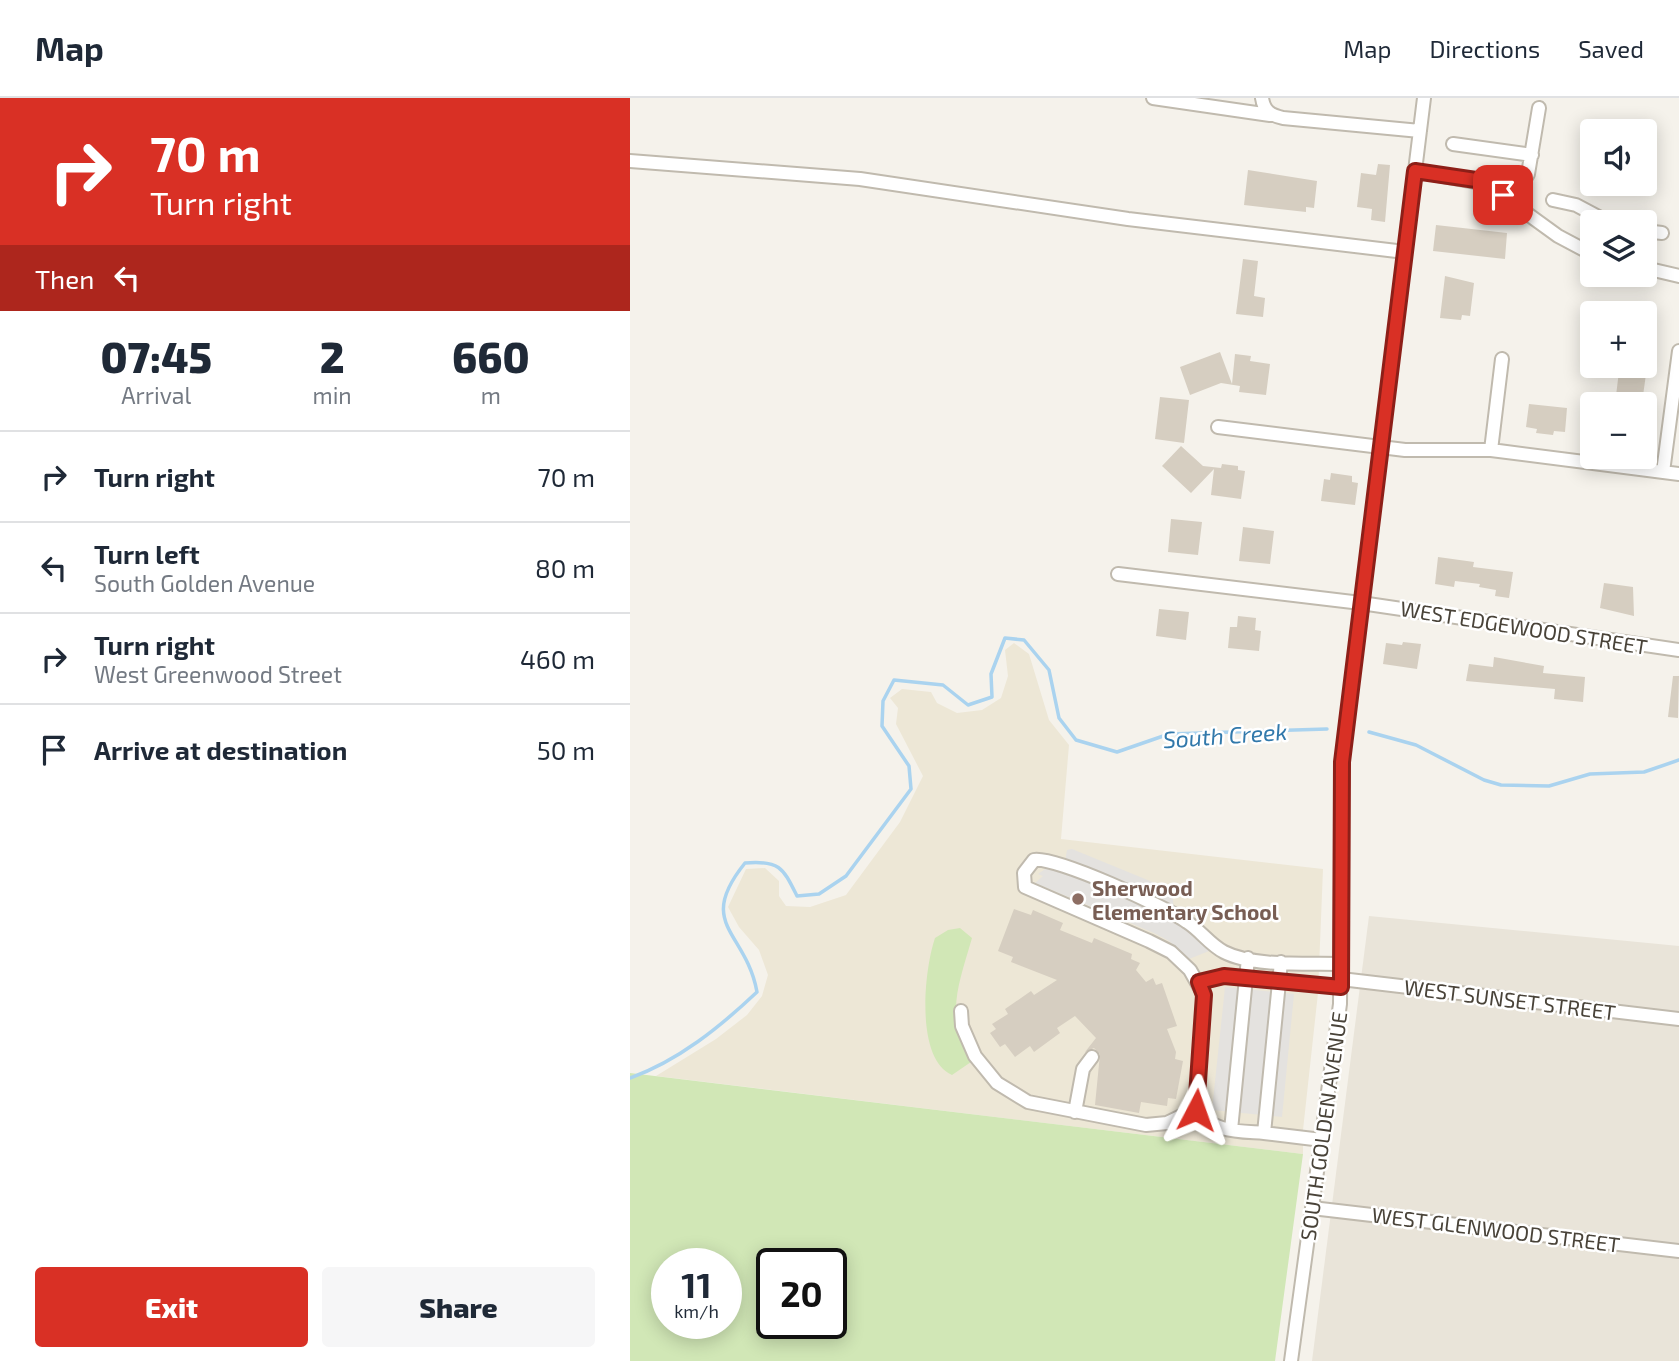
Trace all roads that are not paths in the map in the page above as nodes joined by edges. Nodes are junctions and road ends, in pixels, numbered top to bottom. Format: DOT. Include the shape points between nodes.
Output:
graph roads {
  1 [pos="1153,98"];
  2 [pos="1262,98"];
  3 [pos="1424,98"];
  4 [pos="1539,108"];
  5 [pos="1270,115"];
  6 [pos="1420,131"];
  7 [pos="1453,144"];
  8 [pos="1532,155"];
  9 [pos="630,161"];
  10 [pos="1415,171"];
  11 [pos="1553,200"];
  12 [pos="1511,201"];
  13 [pos="1585,210"];
  14 [pos="1657,232"];
  15 [pos="1662,233"];
  16 [pos="1580,247"];
  17 [pos="1405,252"];
  18 [pos="1657,270"];
  19 [pos="1677,272"];
  20 [pos="1679,351"];
  21 [pos="1502,359"];
  22 [pos="1218,427"];
  23 [pos="1381,447"];
  24 [pos="1491,450"];
  25 [pos="1663,472"];
  26 [pos="1679,474"];
  27 [pos="1118,574"];
  28 [pos="1361,603"];
  29 [pos="1679,650"];
  30 [pos="1224,952"];
  31 [pos="1248,958"];
  32 [pos="1281,962"];
  33 [pos="1341,964"];
  34 [pos="1224,976"];
  35 [pos="1245,976"];
  36 [pos="1279,980"];
  37 [pos="1199,982"];
  38 [pos="1341,983"];
  39 [pos="961,1011"];
  40 [pos="1679,1019"];
  41 [pos="1092,1058"];
  42 [pos="1196,1110"];
  43 [pos="1075,1112"];
  44 [pos="1231,1130"];
  45 [pos="1264,1133"];
  46 [pos="1322,1140"];
  47 [pos="1312,1208"];
  48 [pos="1679,1251"];
  49 [pos="1292,1361"];
  1 -- 5 [label="street"];
  2 -- 5 [label="street"];
  3 -- 6 [label="street, SOUTH GOLDEN AVENUE"];
  4 -- 8 [label="street"];
  5 -- 6 [label="street"];
  6 -- 10 [label="street, SOUTH GOLDEN AVENUE"];
  7 -- 8 [label="street"];
  8 -- 12 [label="street" via="1528,174"];
  9 -- 17 [label="street" via="860,179 1128,219"];
  10 -- 12 [label="street" via="1476,180"];
  10 -- 17 [label="street, SOUTH GOLDEN AVENUE"];
  11 -- 13 [label="street"];
  12 -- 16 [label="street"];
  14 -- 15 [label="street"];
  17 -- 23 [label="street, SOUTH GOLDEN AVENUE"];
  18 -- 19 [label="street"];
  20 -- 25 [label="street"];
  21 -- 24 [label="street"];
  22 -- 23 [label="street"];
  23 -- 24 [label="street"];
  23 -- 28 [label="street, SOUTH GOLDEN AVENUE"];
  24 -- 25 [label="street"];
  25 -- 26 [label="street"];
  27 -- 28 [label="street, WEST EDGEWOOD STREET"];
  28 -- 29 [label="street, WEST EDGEWOOD STREET"];
  28 -- 33 [label="street, SOUTH GOLDEN AVENUE" via="1342,762"];
  30 -- 31 [label="street"];
  30 -- 34 [label="street"];
  30 -- 37 [label="street" via="1186,920 1161,907 1055,862 1042,859 1028,865 1025,887 1171,952"];
  31 -- 32 [label="street"];
  31 -- 35 [label="street"];
  32 -- 33 [label="street"];
  32 -- 36 [label="street"];
  33 -- 38 [label="street, SOUTH GOLDEN AVENUE"];
  34 -- 35 [label="street, WEST SUNSET STREET"];
  34 -- 37 [label="street, WEST SUNSET STREET"];
  35 -- 36 [label="street, WEST SUNSET STREET"];
  35 -- 44 [label="street"];
  36 -- 38 [label="street, WEST SUNSET STREET"];
  36 -- 45 [label="street"];
  37 -- 42 [label="street" via="1204,995"];
  38 -- 40 [label="street, WEST SUNSET STREET"];
  38 -- 46 [label="street, SOUTH GOLDEN AVENUE"];
  39 -- 43 [label="street" via="962,1026 975,1056 997,1083 1028,1102"];
  41 -- 43 [label="street" via="1083,1069"];
  42 -- 43 [label="street" via="1167,1123 1146,1125"];
  42 -- 44 [label="street" via="1213,1126"];
  44 -- 45 [label="street"];
  45 -- 46 [label="street"];
  46 -- 47 [label="street, SOUTH GOLDEN AVENUE"];
  47 -- 48 [label="street, WEST GLENWOOD STREET"];
  47 -- 49 [label="street, SOUTH GOLDEN AVENUE"];
}
